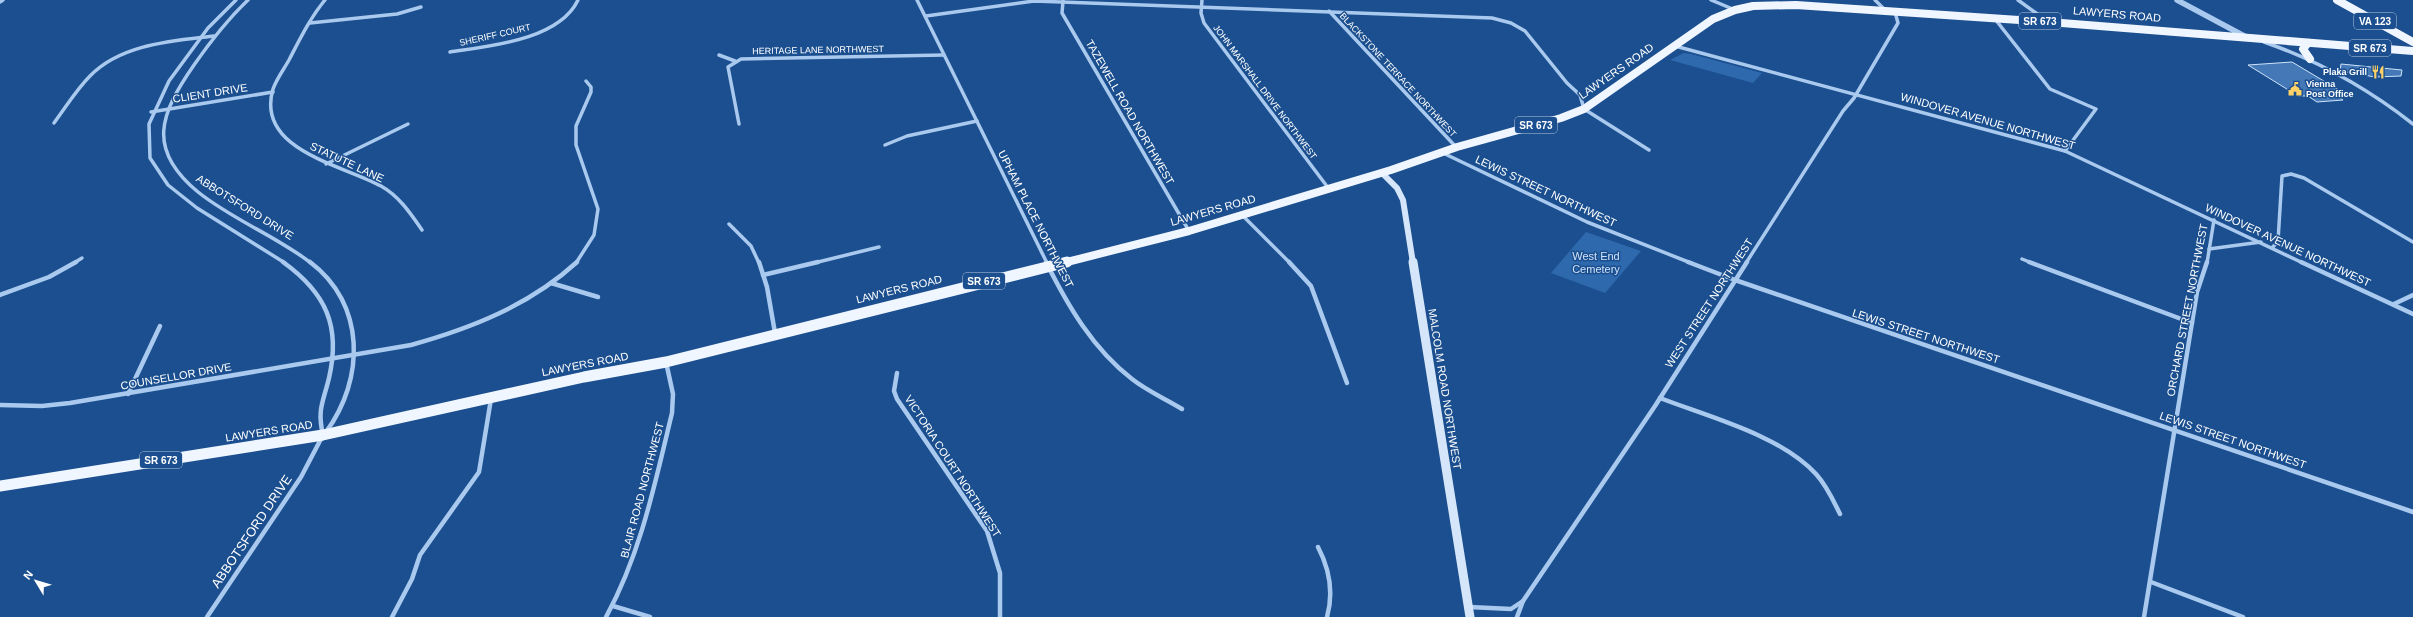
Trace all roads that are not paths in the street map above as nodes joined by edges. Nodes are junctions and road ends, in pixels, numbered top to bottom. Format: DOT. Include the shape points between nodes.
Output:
graph roads {
  1 [pos="3,0"];
  2 [pos="236,0"];
  3 [pos="248,0"];
  4 [pos="325,0"];
  5 [pos="578,0"];
  6 [pos="918,0"];
  7 [pos="1202,0"];
  8 [pos="1711,0"];
  9 [pos="1875,0"];
  10 [pos="2018,0"];
  11 [pos="2177,0"];
  12 [pos="2337,0"];
  13 [pos="1063,1"];
  14 [pos="0,2"];
  15 [pos="1201,6"];
  16 [pos="421,7"];
  17 [pos="1735,10"];
  18 [pos="1329,11"];
  19 [pos="1887,11"];
  20 [pos="1895,12"];
  21 [pos="926,16"];
  22 [pos="1994,18"];
  23 [pos="2049,22"];
  24 [pos="310,23"];
  25 [pos="214,36"];
  26 [pos="200,38"];
  27 [pos="2248,38"];
  28 [pos="2413,42"];
  29 [pos="2308,43"];
  30 [pos="1675,46"];
  31 [pos="2413,51"];
  32 [pos="450,52"];
  33 [pos="719,55"];
  34 [pos="944,55"];
  35 [pos="2310,59"];
  36 [pos="735,61"];
  37 [pos="586,81"];
  38 [pos="273,92"];
  39 [pos="1856,94"];
  40 [pos="168,109"];
  41 [pos="1584,110"];
  42 [pos="151,112"];
  43 [pos="977,121"];
  44 [pos="54,123"];
  45 [pos="408,124"];
  46 [pos="739,124"];
  47 [pos="2413,124"];
  48 [pos="885,145"];
  49 [pos="1457,147"];
  50 [pos="1649,150"];
  51 [pos="2065,151"];
  52 [pos="1442,152"];
  53 [pos="326,164"];
  54 [pos="1382,173"];
  55 [pos="1330,189"];
  56 [pos="1242,215"];
  57 [pos="2214,220"];
  58 [pos="729,224"];
  59 [pos="422,230"];
  60 [pos="1189,231"];
  61 [pos="2262,242"];
  62 [pos="2413,242"];
  63 [pos="879,248"];
  64 [pos="2272,248"];
  65 [pos="2209,249"];
  66 [pos="82,258"];
  67 [pos="2022,259"];
  68 [pos="1048,265"];
  69 [pos="763,275"];
  70 [pos="1735,280"];
  71 [pos="551,283"];
  72 [pos="0,295"];
  73 [pos="2413,296"];
  74 [pos="598,297"];
  75 [pos="2394,304"];
  76 [pos="2413,314"];
  77 [pos="2192,323"];
  78 [pos="160,326"];
  79 [pos="775,334"];
  80 [pos="355,354"];
  81 [pos="334,358"];
  82 [pos="666,362"];
  83 [pos="897,373"];
  84 [pos="1347,384"];
  85 [pos="128,394"];
  86 [pos="492,397"];
  87 [pos="1660,398"];
  88 [pos="0,405"];
  89 [pos="1182,409"];
  90 [pos="2175,429"];
  91 [pos="323,435"];
  92 [pos="0,486"];
  93 [pos="2413,512"];
  94 [pos="1840,514"];
  95 [pos="1318,546"];
  96 [pos="2151,582"];
  97 [pos="1523,601"];
  98 [pos="613,606"];
  99 [pos="1469,607"];
  100 [pos="207,617"];
  101 [pos="392,617"];
  102 [pos="606,617"];
  103 [pos="650,617"];
  104 [pos="1000,617"];
  105 [pos="1327,617"];
  106 [pos="1470,617"];
  107 [pos="1517,617"];
  108 [pos="2144,617"];
  109 [pos="2243,617"];
  1 -- 14 [label="street"];
  2 -- 26 [label="street" via="218,15"];
  3 -- 25 [label="street, ABBOTSFORD DRIVE"];
  4 -- 24 [label="street, STATUTE LANE"];
  5 -- 32 [label="street, SHERIFF COURT" via="572,12 546,29 519,38"];
  6 -- 21 [label="street, UPHAM PLACE NORTHWEST"];
  7 -- 15 [label="street, JOHN MARSHALL DRIVE NORTHWEST"];
  8 -- 17 [label="street"];
  9 -- 19 [label="street"];
  10 -- 23 [label="street"];
  11 -- 27 [label="street"];
  12 -- 28 [label="main road, VA 123"];
  13 -- 15 [label="street"];
  13 -- 21 [label="street" via="1018,2"];
  13 -- 60 [label="street, TAZEWELL ROAD NORTHWEST" via="1062,13"];
  15 -- 18 [label="street"];
  15 -- 55 [label="street, JOHN MARSHALL DRIVE NORTHWEST" via="1200,12 1204,23"];
  16 -- 24 [label="street" via="397,14"];
  17 -- 19 [label="main road, LAWYERS ROAD / SR 673" via="1776,4"];
  17 -- 30 [label="main road, LAWYERS ROAD / SR 673" via="1713,19"];
  18 -- 41 [label="street" via="1475,17 1511,23 1525,31 1580,96"];
  18 -- 49 [label="street, BLACKSTONE TERRACE NORTHWEST"];
  19 -- 20 [label="main road, LAWYERS ROAD / SR 673"];
  20 -- 22 [label="main road, LAWYERS ROAD / SR 673"];
  20 -- 39 [label="street, WEST STREET NORTHWEST" via="1898,23"];
  21 -- 34 [label="street, UPHAM PLACE NORTHWEST"];
  22 -- 23 [label="main road, LAWYERS ROAD / SR 673"];
  22 -- 51 [label="street" via="2050,89 2096,110"];
  23 -- 27 [label="main road, LAWYERS ROAD / SR 673"];
  24 -- 38 [label="street, STATUTE LANE"];
  25 -- 26 [label="street"];
  25 -- 40 [label="street, ABBOTSFORD DRIVE" via="177,90"];
  26 -- 42 [label="street" via="158,96"];
  26 -- 44 [label="street" via="146,48 108,63 90,75"];
  27 -- 29 [label="main road, LAWYERS ROAD / SR 673"];
  27 -- 35 [label="street"];
  29 -- 31 [label="main road, LAWYERS ROAD / SR 673"];
  29 -- 35 [label="main road" via="2303,49"];
  30 -- 39 [label="street, WINDOVER AVENUE NORTHWEST"];
  30 -- 41 [label="main road, LAWYERS ROAD / SR 673"];
  33 -- 36 [label="street"];
  34 -- 36 [label="street, HERITAGE LANE NORTHWEST" via="768,57"];
  34 -- 43 [label="street, UPHAM PLACE NORTHWEST"];
  35 -- 47 [label="street" via="2365,88"];
  36 -- 46 [label="street" via="728,67 728,71"];
  37 -- 71 [label="street, COUNSELLOR DRIVE" via="591,87 591,92 577,119 574,142 576,154 596,200 598,219 589,245 570,267"];
  38 -- 40 [label="street, CLIENT DRIVE"];
  38 -- 53 [label="street, STATUTE LANE" via="273,115 285,136 297,147"];
  39 -- 51 [label="street, WINDOVER AVENUE NORTHWEST"];
  39 -- 70 [label="street, WEST STREET NORTHWEST"];
  40 -- 42 [label="street, CLIENT DRIVE"];
  40 -- 80 [label="street, ABBOTSFORD DRIVE" via="162,129 165,150 180,176 201,194 297,252 315,266 341,296 353,331"];
  41 -- 49 [label="main road, LAWYERS ROAD / SR 673"];
  41 -- 50 [label="street"];
  42 -- 81 [label="street" via="146,141 148,155 157,175 177,195 294,268 315,289 331,319"];
  43 -- 48 [label="street" via="907,136"];
  43 -- 68 [label="street, UPHAM PLACE NORTHWEST"];
  45 -- 53 [label="street"];
  49 -- 52 [label="main road, LAWYERS ROAD / SR 673"];
  51 -- 57 [label="street, WINDOVER AVENUE NORTHWEST"];
  52 -- 54 [label="main road, LAWYERS ROAD / SR 673"];
  52 -- 70 [label="street, LEWIS STREET NORTHWEST" via="1587,222"];
  53 -- 59 [label="street, STATUTE LANE" via="382,187 404,206"];
  54 -- 55 [label="main road, LAWYERS ROAD / SR 673"];
  54 -- 99 [label="main road, MALCOLM ROAD NORTHWEST" via="1397,188 1403,200"];
  55 -- 56 [label="main road, LAWYERS ROAD / SR 673"];
  56 -- 60 [label="main road, LAWYERS ROAD / SR 673"];
  56 -- 84 [label="street" via="1311,286"];
  57 -- 61 [label="street, WINDOVER AVENUE NORTHWEST"];
  57 -- 65 [label="street, ORCHARD STREET NORTHWEST"];
  58 -- 69 [label="street" via="747,238 753,247"];
  60 -- 68 [label="main road, LAWYERS ROAD / SR 673"];
  61 -- 64 [label="street, WINDOVER AVENUE NORTHWEST"];
  61 -- 65 [label="street"];
  62 -- 64 [label="street" via="2304,178 2291,174 2282,176 2278,241"];
  63 -- 69 [label="street"];
  64 -- 75 [label="street, WINDOVER AVENUE NORTHWEST"];
  65 -- 77 [label="street, ORCHARD STREET NORTHWEST" via="2197,292"];
  66 -- 72 [label="street" via="49,277"];
  67 -- 77 [label="street"];
  68 -- 79 [label="main road, LAWYERS ROAD / SR 673"];
  68 -- 89 [label="street, UPHAM PLACE NORTHWEST" via="1082,327 1095,345 1132,380"];
  69 -- 79 [label="street"];
  70 -- 87 [label="street, WEST STREET NORTHWEST"];
  70 -- 90 [label="street, LEWIS STREET NORTHWEST"];
  71 -- 74 [label="street"];
  71 -- 80 [label="street, COUNSELLOR DRIVE" via="514,307 458,332 411,345"];
  73 -- 75 [label="street"];
  75 -- 76 [label="street, WINDOVER AVENUE NORTHWEST"];
  77 -- 90 [label="street, ORCHARD STREET NORTHWEST"];
  78 -- 85 [label="street"];
  79 -- 82 [label="main road, LAWYERS ROAD / SR 673"];
  80 -- 81 [label="street, COUNSELLOR DRIVE"];
  80 -- 91 [label="street, ABBOTSFORD DRIVE" via="350,384 340,414"];
  81 -- 85 [label="street, COUNSELLOR DRIVE"];
  81 -- 91 [label="street" via="318,416"];
  82 -- 86 [label="main road, LAWYERS ROAD / SR 673"];
  82 -- 98 [label="street, BLAIR ROAD NORTHWEST" via="672,394 672,413 637,551"];
  83 -- 104 [label="street, VICTORIA COURT NORTHWEST" via="894,391 897,399 987,531 997,553 1002,572"];
  85 -- 88 [label="street, COUNSELLOR DRIVE" via="42,406"];
  86 -- 91 [label="main road, LAWYERS ROAD / SR 673"];
  86 -- 101 [label="street" via="479,472 420,555 412,579"];
  87 -- 94 [label="street" via="1761,438 1797,458 1822,481"];
  87 -- 97 [label="street, WEST STREET NORTHWEST"];
  90 -- 93 [label="street, LEWIS STREET NORTHWEST"];
  90 -- 96 [label="street, ORCHARD STREET NORTHWEST"];
  91 -- 92 [label="main road, LAWYERS ROAD / SR 673"];
  91 -- 100 [label="street, ABBOTSFORD DRIVE" via="301,478"];
  95 -- 105 [label="street" via="1326,560 1331,578"];
  96 -- 108 [label="street, ORCHARD STREET NORTHWEST"];
  96 -- 109 [label="street"];
  97 -- 99 [label="street" via="1512,609"];
  97 -- 107 [label="street, WEST STREET NORTHWEST"];
  98 -- 102 [label="street, BLAIR ROAD NORTHWEST"];
  98 -- 103 [label="street"];
  99 -- 106 [label="main road, MALCOLM ROAD NORTHWEST"];
}
